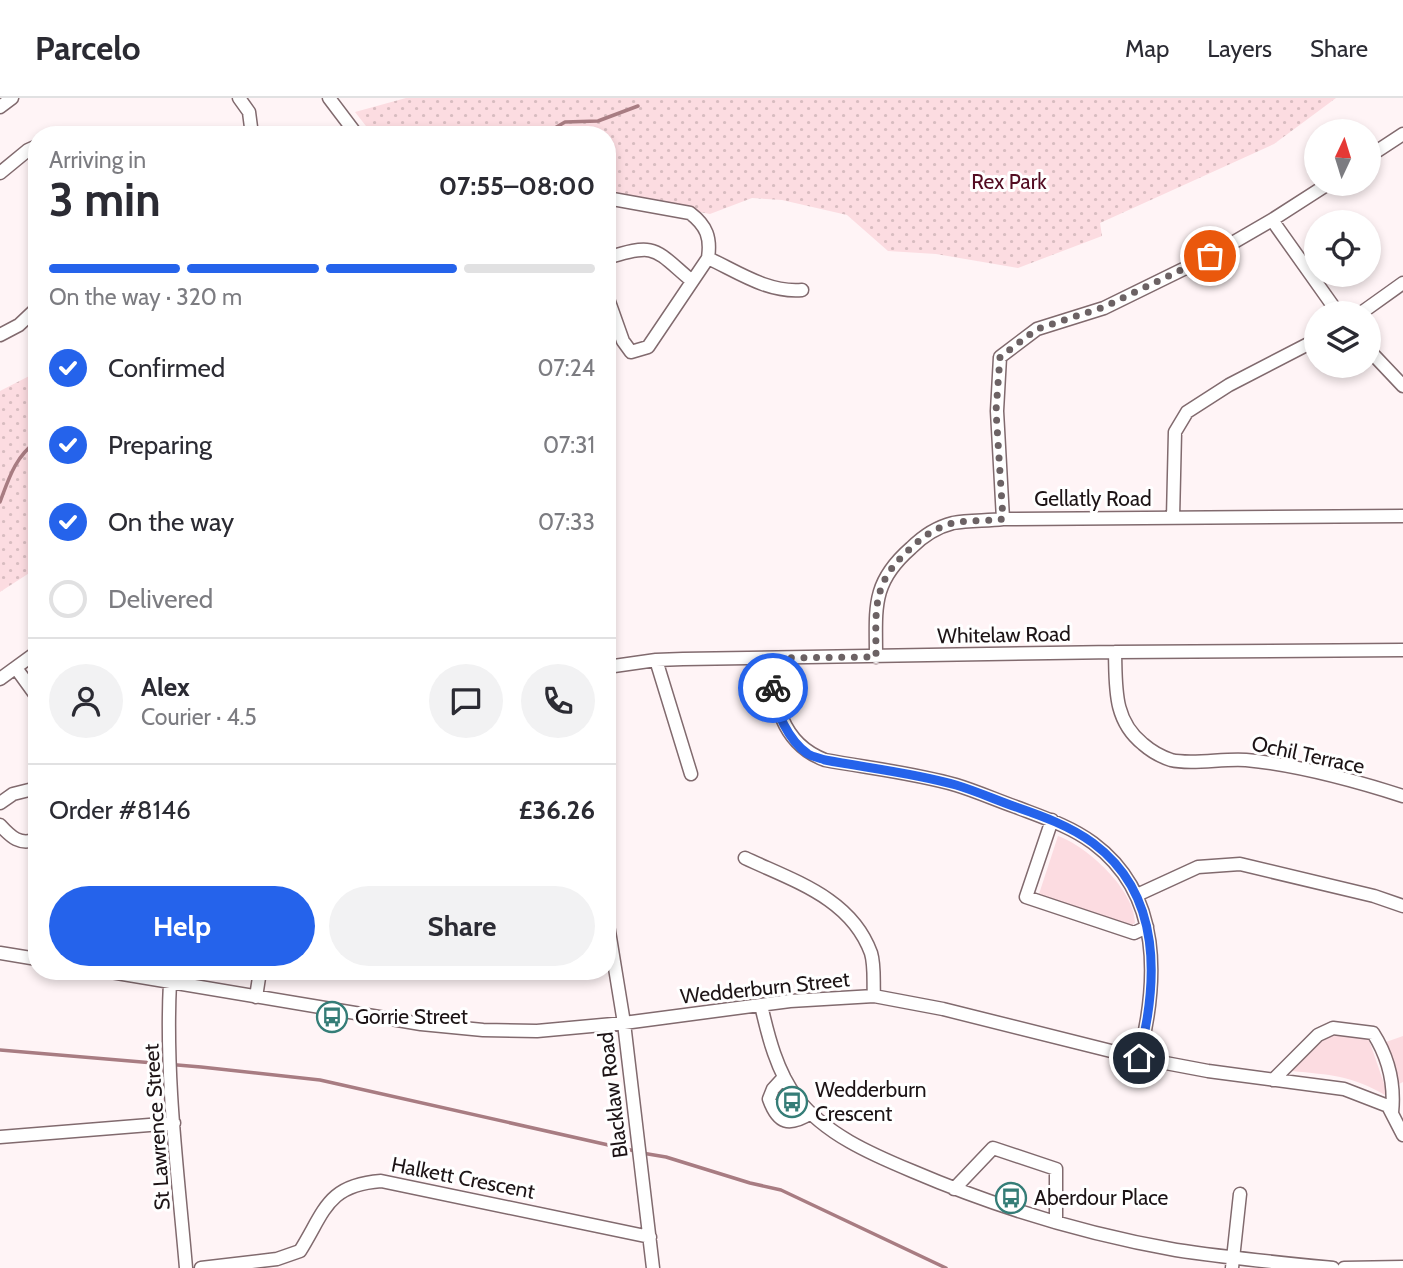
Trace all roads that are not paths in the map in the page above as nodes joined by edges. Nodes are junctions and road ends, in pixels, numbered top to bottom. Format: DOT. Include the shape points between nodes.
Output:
graph roads {
  1 [pos="12,98"];
  2 [pos="239,98"];
  3 [pos="329,98"];
  4 [pos="0,107"];
  5 [pos="251,126"];
  6 [pos="350,126"];
  7 [pos="1403,134"];
  8 [pos="1381,148"];
  9 [pos="28,150"];
  10 [pos="0,173"];
  11 [pos="1309,196"];
  12 [pos="616,200"];
  13 [pos="1272,220"];
  14 [pos="616,255"];
  15 [pos="708,258"];
  16 [pos="692,281"];
  17 [pos="1403,284"];
  18 [pos="802,290"];
  19 [pos="1329,301"];
  20 [pos="1378,301"];
  21 [pos="28,316"];
  22 [pos="616,321"];
  23 [pos="0,335"];
  24 [pos="1304,346"];
  25 [pos="1381,363"];
  26 [pos="1403,386"];
  27 [pos="1403,516"];
  28 [pos="1173,518"];
  29 [pos="1003,519"];
  30 [pos="1403,650"];
  31 [pos="1115,652"];
  32 [pos="876,657"];
  33 [pos="771,658"];
  34 [pos="28,659"];
  35 [pos="656,660"];
  36 [pos="616,666"];
  37 [pos="16,668"];
  38 [pos="0,679"];
  39 [pos="28,685"];
  40 [pos="691,774"];
  41 [pos="28,790"];
  42 [pos="1403,796"];
  43 [pos="0,803"];
  44 [pos="1052,820"];
  45 [pos="0,825"];
  46 [pos="28,842"];
  47 [pos="745,858"];
  48 [pos="1137,895"];
  49 [pos="1403,906"];
  50 [pos="1147,927"];
  51 [pos="0,953"];
  52 [pos="28,958"];
  53 [pos="616,974"];
  54 [pos="158,980"];
  55 [pos="259,980"];
  56 [pos="170,982"];
  57 [pos="874,996"];
  58 [pos="256,997"];
  59 [pos="761,1004"];
  60 [pos="624,1023"];
  61 [pos="1139,1058"];
  62 [pos="784,1077"];
  63 [pos="1273,1080"];
  64 [pos="811,1113"];
  65 [pos="1392,1113"];
  66 [pos="174,1123"];
  67 [pos="1403,1135"];
  68 [pos="0,1137"];
  69 [pos="954,1189"];
  70 [pos="1240,1194"];
  71 [pos="1056,1222"];
  72 [pos="650,1237"];
  73 [pos="1233,1263"];
  74 [pos="1403,1267"];
  75 [pos="186,1268"];
  76 [pos="201,1268"];
  77 [pos="653,1268"];
  78 [pos="1333,1268"];
  79 [pos="1344,1268"];
  1 -- 4 [label="street"];
  2 -- 5 [label="street" via="249,112"];
  3 -- 6 [label="street"];
  7 -- 8 [label="street"];
  9 -- 10 [label="street"];
  11 -- 13 [label="street"];
  12 -- 15 [label="street" via="690,213 700,220 710,242"];
  13 -- 19 [label="street"];
  13 -- 29 [label="street" via="1104,307 1037,329 1000,357 996,411"];
  14 -- 16 [label="street" via="646,248"];
  15 -- 16 [label="street"];
  15 -- 18 [label="street" via="767,286"];
  16 -- 22 [label="street" via="648,347 631,352"];
  17 -- 20 [label="street"];
  21 -- 23 [label="street"];
  24 -- 28 [label="street" via="1187,412 1175,432"];
  25 -- 26 [label="street"];
  27 -- 28 [label="street, Gellatly Road"];
  28 -- 29 [label="street, Gellatly Road"];
  29 -- 32 [label="street, Gellatly Road" via="936,529 895,562 878,594"];
  30 -- 31 [label="street, Whitelaw Road"];
  31 -- 32 [label="street, Whitelaw Road"];
  31 -- 42 [label="street, Ochil Terrace" via="1120,715 1132,735 1149,749 1172,760 1246,760 1311,771"];
  32 -- 33 [label="street, Whitelaw Road"];
  33 -- 35 [label="street, Whitelaw Road"];
  33 -- 44 [label="street" via="774,696 783,720 808,754 955,785"];
  34 -- 37 [label="street"];
  35 -- 36 [label="street, Whitelaw Road"];
  35 -- 40 [label="street"];
  37 -- 38 [label="street"];
  37 -- 39 [label="street"];
  41 -- 43 [label="street"];
  44 -- 48 [label="street" via="1093,842"];
  44 -- 50 [label="street" via="1026,897 1134,933"];
  45 -- 46 [label="street" via="12,838"];
  47 -- 57 [label="street" via="823,894 855,921 872,955"];
  48 -- 49 [label="street" via="1198,867 1240,864"];
  48 -- 50 [label="street"];
  50 -- 61 [label="street" via="1151,946 1148,1020"];
  51 -- 52 [label="street"];
  53 -- 60 [label="street, Blacklaw Road"];
  54 -- 56 [label="street, Wedderburn Street"];
  55 -- 58 [label="street"];
  56 -- 58 [label="street, Wedderburn Street"];
  56 -- 66 [label="street, St Lawrence Street"];
  57 -- 59 [label="street, Wedderburn Street"];
  57 -- 61 [label="street, Wedderburn Street"];
  58 -- 60 [label="street, Wedderburn Street" via="484,1030 537,1031"];
  59 -- 60 [label="street, Wedderburn Street"];
  59 -- 62 [label="street"];
  60 -- 72 [label="street, Blacklaw Road"];
  61 -- 63 [label="street, Wedderburn Street"];
  62 -- 64 [label="street"];
  62 -- 64 [label="street" via="769,1098 773,1111 783,1121 796,1122"];
  63 -- 65 [label="street, Wedderburn Street" via="1344,1089 1388,1106"];
  63 -- 65 [label="street" via="1318,1035 1334,1028 1373,1033 1394,1089"];
  64 -- 69 [label="street" via="831,1130 880,1157"];
  65 -- 67 [label="street"];
  66 -- 68 [label="street"];
  66 -- 75 [label="street, St Lawrence Street"];
  69 -- 71 [label="street"];
  69 -- 71 [label="street" via="993,1148 1006,1152 1056,1169"];
  70 -- 73 [label="street"];
  71 -- 73 [label="street"];
  72 -- 76 [label="street, Halkett Crescent" via="382,1181 365,1182 346,1188 327,1203 300,1251 276,1259"];
  72 -- 77 [label="street, Blacklaw Road"];
  73 -- 78 [label="street"];
  74 -- 79 [label="street"];
}
